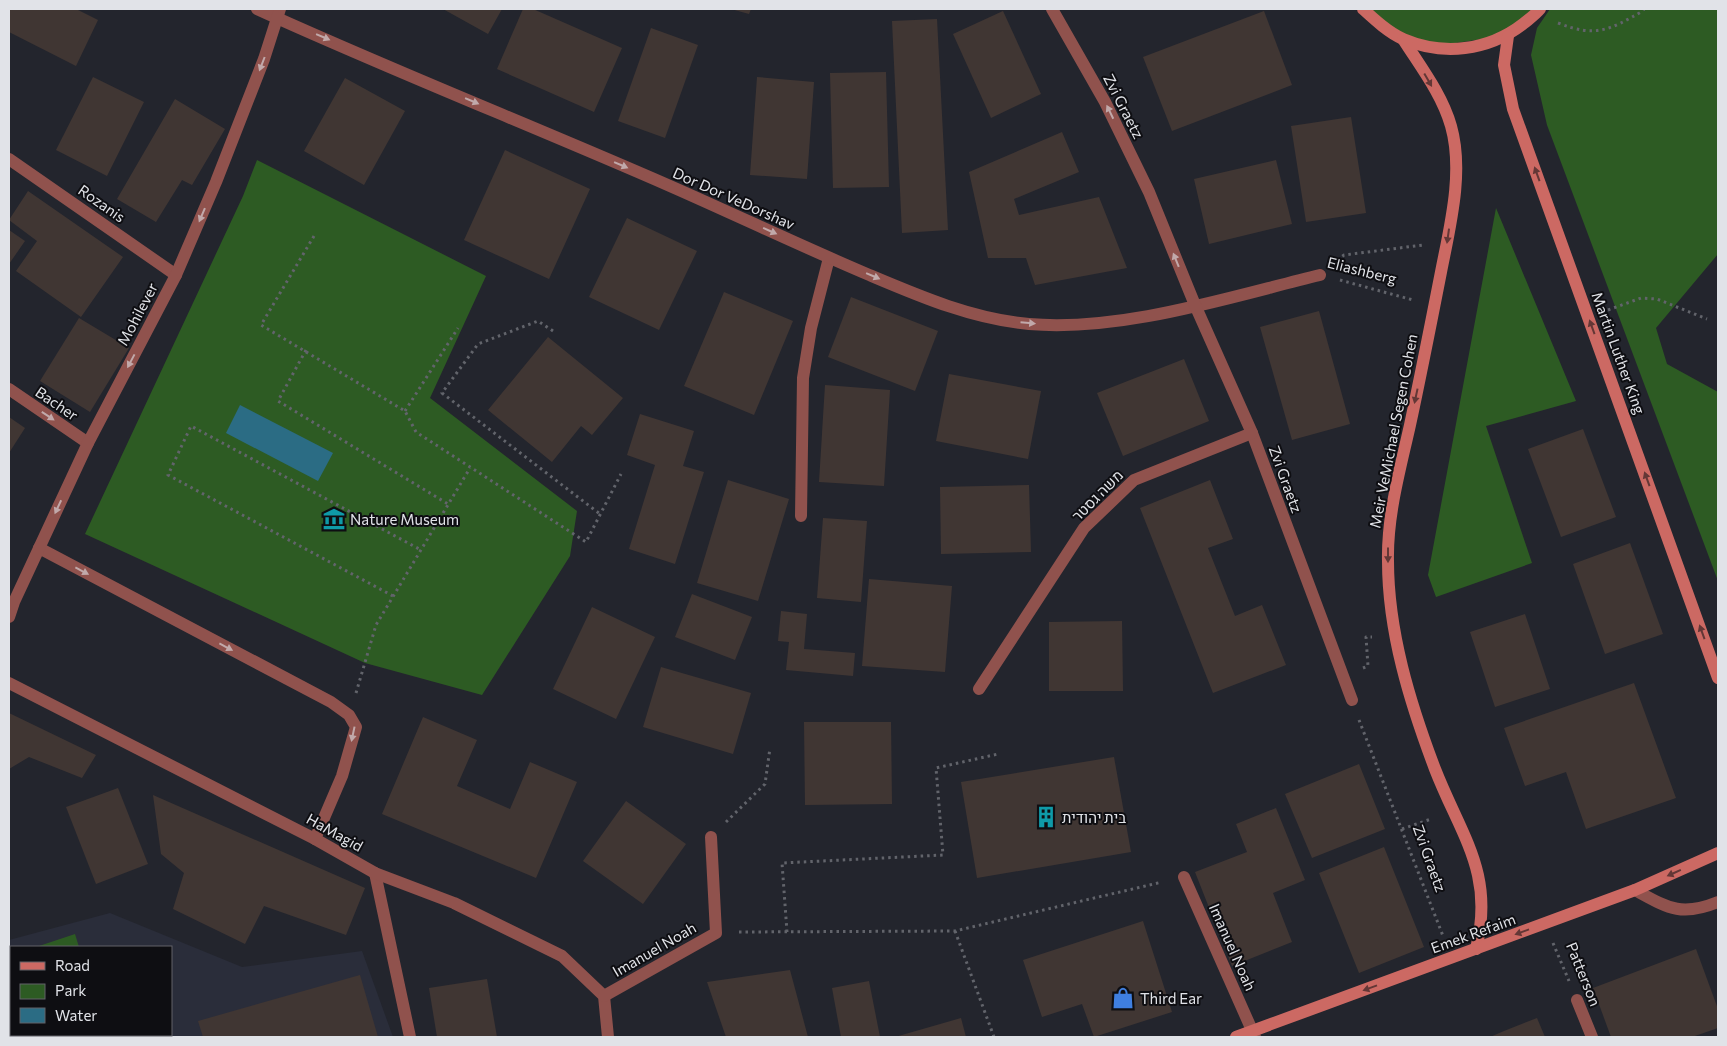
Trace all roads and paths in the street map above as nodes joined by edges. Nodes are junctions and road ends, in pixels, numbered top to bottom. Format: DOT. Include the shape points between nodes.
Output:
graph roads {
  1 [pos="257,9"];
  2 [pos="1052,9"];
  3 [pos="1363,9"];
  4 [pos="1644,9"];
  5 [pos="1538,11"];
  6 [pos="279,14"];
  7 [pos="1508,36"];
  8 [pos="1403,39"];
  9 [pos="9,159"];
  10 [pos="314,236"];
  11 [pos="1404,246"];
  12 [pos="829,258"];
  13 [pos="176,274"];
  14 [pos="1320,275"];
  15 [pos="1195,305"];
  16 [pos="1434,305"];
  17 [pos="1588,318"];
  18 [pos="1707,320"];
  19 [pos="458,328"];
  20 [pos="553,331"];
  21 [pos="306,350"];
  22 [pos="9,389"];
  23 [pos="405,411"];
  24 [pos="1252,433"];
  25 [pos="88,443"];
  26 [pos="470,468"];
  27 [pos="621,474"];
  28 [pos="448,504"];
  29 [pos="600,514"];
  30 [pos="801,516"];
  31 [pos="39,548"];
  32 [pos="421,550"];
  33 [pos="393,596"];
  34 [pos="9,617"];
  35 [pos="1366,637"];
  36 [pos="1368,666"];
  37 [pos="1718,678"];
  38 [pos="9,683"];
  39 [pos="979,689"];
  40 [pos="1352,700"];
  41 [pos="349,715"];
  42 [pos="770,748"];
  43 [pos="998,754"];
  44 [pos="1453,811"];
  45 [pos="1402,829"];
  46 [pos="711,837"];
  47 [pos="316,839"];
  48 [pos="1718,853"];
  49 [pos="375,873"];
  50 [pos="1184,877"];
  51 [pos="1635,890"];
  52 [pos="1718,902"];
  53 [pos="1481,923"];
  54 [pos="1545,924"];
  55 [pos="955,931"];
  56 [pos="787,932"];
  57 [pos="716,933"];
  58 [pos="1476,949"];
  59 [pos="604,996"];
  60 [pos="1577,1000"];
  61 [pos="1254,1034"];
  62 [pos="410,1037"];
  63 [pos="608,1037"];
  64 [pos="994,1037"];
  65 [pos="1236,1037"];
  66 [pos="1592,1037"];
  1 -- 6 [label="street, Dor Dor VeDorshav"];
  15 -- 2 [label="street, Zvi Graetz, one-way" via="1148,192 1105,102"];
  3 -- 8 [label="street" via="1380,25"];
  4 -- 5 [label="path" via="1618,26 1598,32 1570,28"];
  5 -- 7 [label="street"];
  6 -- 12 [label="street, Dor Dor VeDorshav, one-way"];
  6 -- 13 [label="street, Mohilever, one-way" via="216,182"];
  7 -- 8 [label="street" via="1474,48 1438,49"];
  17 -- 7 [label="street, Martin Luther King, one-way" via="1507,86 1504,64"];
  8 -- 16 [label="street, Meir VeMichael Segen Cohen, one-way" via="1443,106 1451,126 1455,153 1455,183 1447,242"];
  9 -- 13 [label="street, Rozanis"];
  10 -- 21 [label="path" via="261,325"];
  11 -- 14 [label="path" via="1344,255"];
  12 -- 15 [label="street, Dor Dor VeDorshav, one-way" via="910,292 968,313 999,320 1074,324 1119,320"];
  12 -- 30 [label="street" via="811,328 803,378"];
  13 -- 25 [label="street, Mohilever, one-way"];
  14 -- 15 [label="street, Eliashberg"];
  14 -- 16 [label="path, Eliashberg"];
  15 -- 24 [label="street, Zvi Graetz"];
  16 -- 44 [label="street, Meir VeMichael Segen Cohen, one-way" via="1388,533 1388,579 1396,638 1407,682 1435,768"];
  17 -- 18 [label="path" via="1641,298 1657,299"];
  37 -- 17 [label="street, Martin Luther King, one-way"];
  19 -- 23 [label="path"];
  20 -- 29 [label="path" via="538,321 478,344 442,393"];
  21 -- 23 [label="path"];
  21 -- 28 [label="path" via="278,401"];
  22 -- 25 [label="street, Bacher, one-way"];
  23 -- 26 [label="path" via="416,432"];
  24 -- 39 [label="street, משה גסטר" via="1134,480 1084,528"];
  24 -- 40 [label="street, Zvi Graetz"];
  25 -- 31 [label="street, Mohilever, one-way"];
  26 -- 28 [label="path"];
  26 -- 29 [label="path" via="586,542"];
  27 -- 29 [label="path"];
  28 -- 32 [label="path"];
  31 -- 34 [label="street, Mohilever"];
  31 -- 41 [label="street, one-way" via="331,702"];
  32 -- 33 [label="path"];
  32 -- 33 [label="path" via="191,426 168,475"];
  33 -- 41 [label="path" via="376,625"];
  35 -- 36 [label="path"];
  38 -- 47 [label="street, HaMagid"];
  40 -- 45 [label="path, Zvi Graetz"];
  41 -- 47 [label="street, one-way" via="356,727 342,776"];
  42 -- 46 [label="path" via="764,784"];
  43 -- 56 [label="path" via="936,768 943,855 782,863"];
  44 -- 45 [label="path"];
  44 -- 53 [label="street, Meir VeMichael Segen Cohen" via="1476,865 1481,885"];
  45 -- 53 [label="path, Zvi Graetz" via="1441,937"];
  46 -- 57 [label="street, Imanuel Noah"];
  47 -- 49 [label="street, HaMagid"];
  48 -- 51 [label="street, Emek Refaim, one-way"];
  49 -- 59 [label="street, HaMagid" via="454,903 562,956"];
  49 -- 62 [label="street"];
  50 -- 55 [label="path"];
  50 -- 61 [label="street, Imanuel Noah"];
  51 -- 52 [label="street" via="1682,911 1701,909"];
  51 -- 54 [label="street, Emek Refaim"];
  53 -- 58 [label="street, Meir VeMichael Segen Cohen"];
  54 -- 58 [label="street, Emek Refaim, one-way"];
  54 -- 60 [label="path, Patterson"];
  55 -- 56 [label="path"];
  55 -- 64 [label="path"];
  56 -- 57 [label="path"];
  57 -- 59 [label="street, Imanuel Noah"];
  58 -- 61 [label="street, Emek Refaim, one-way"];
  59 -- 63 [label="street"];
  60 -- 66 [label="street, Patterson"];
  61 -- 65 [label="street, Emek Refaim"];
}
